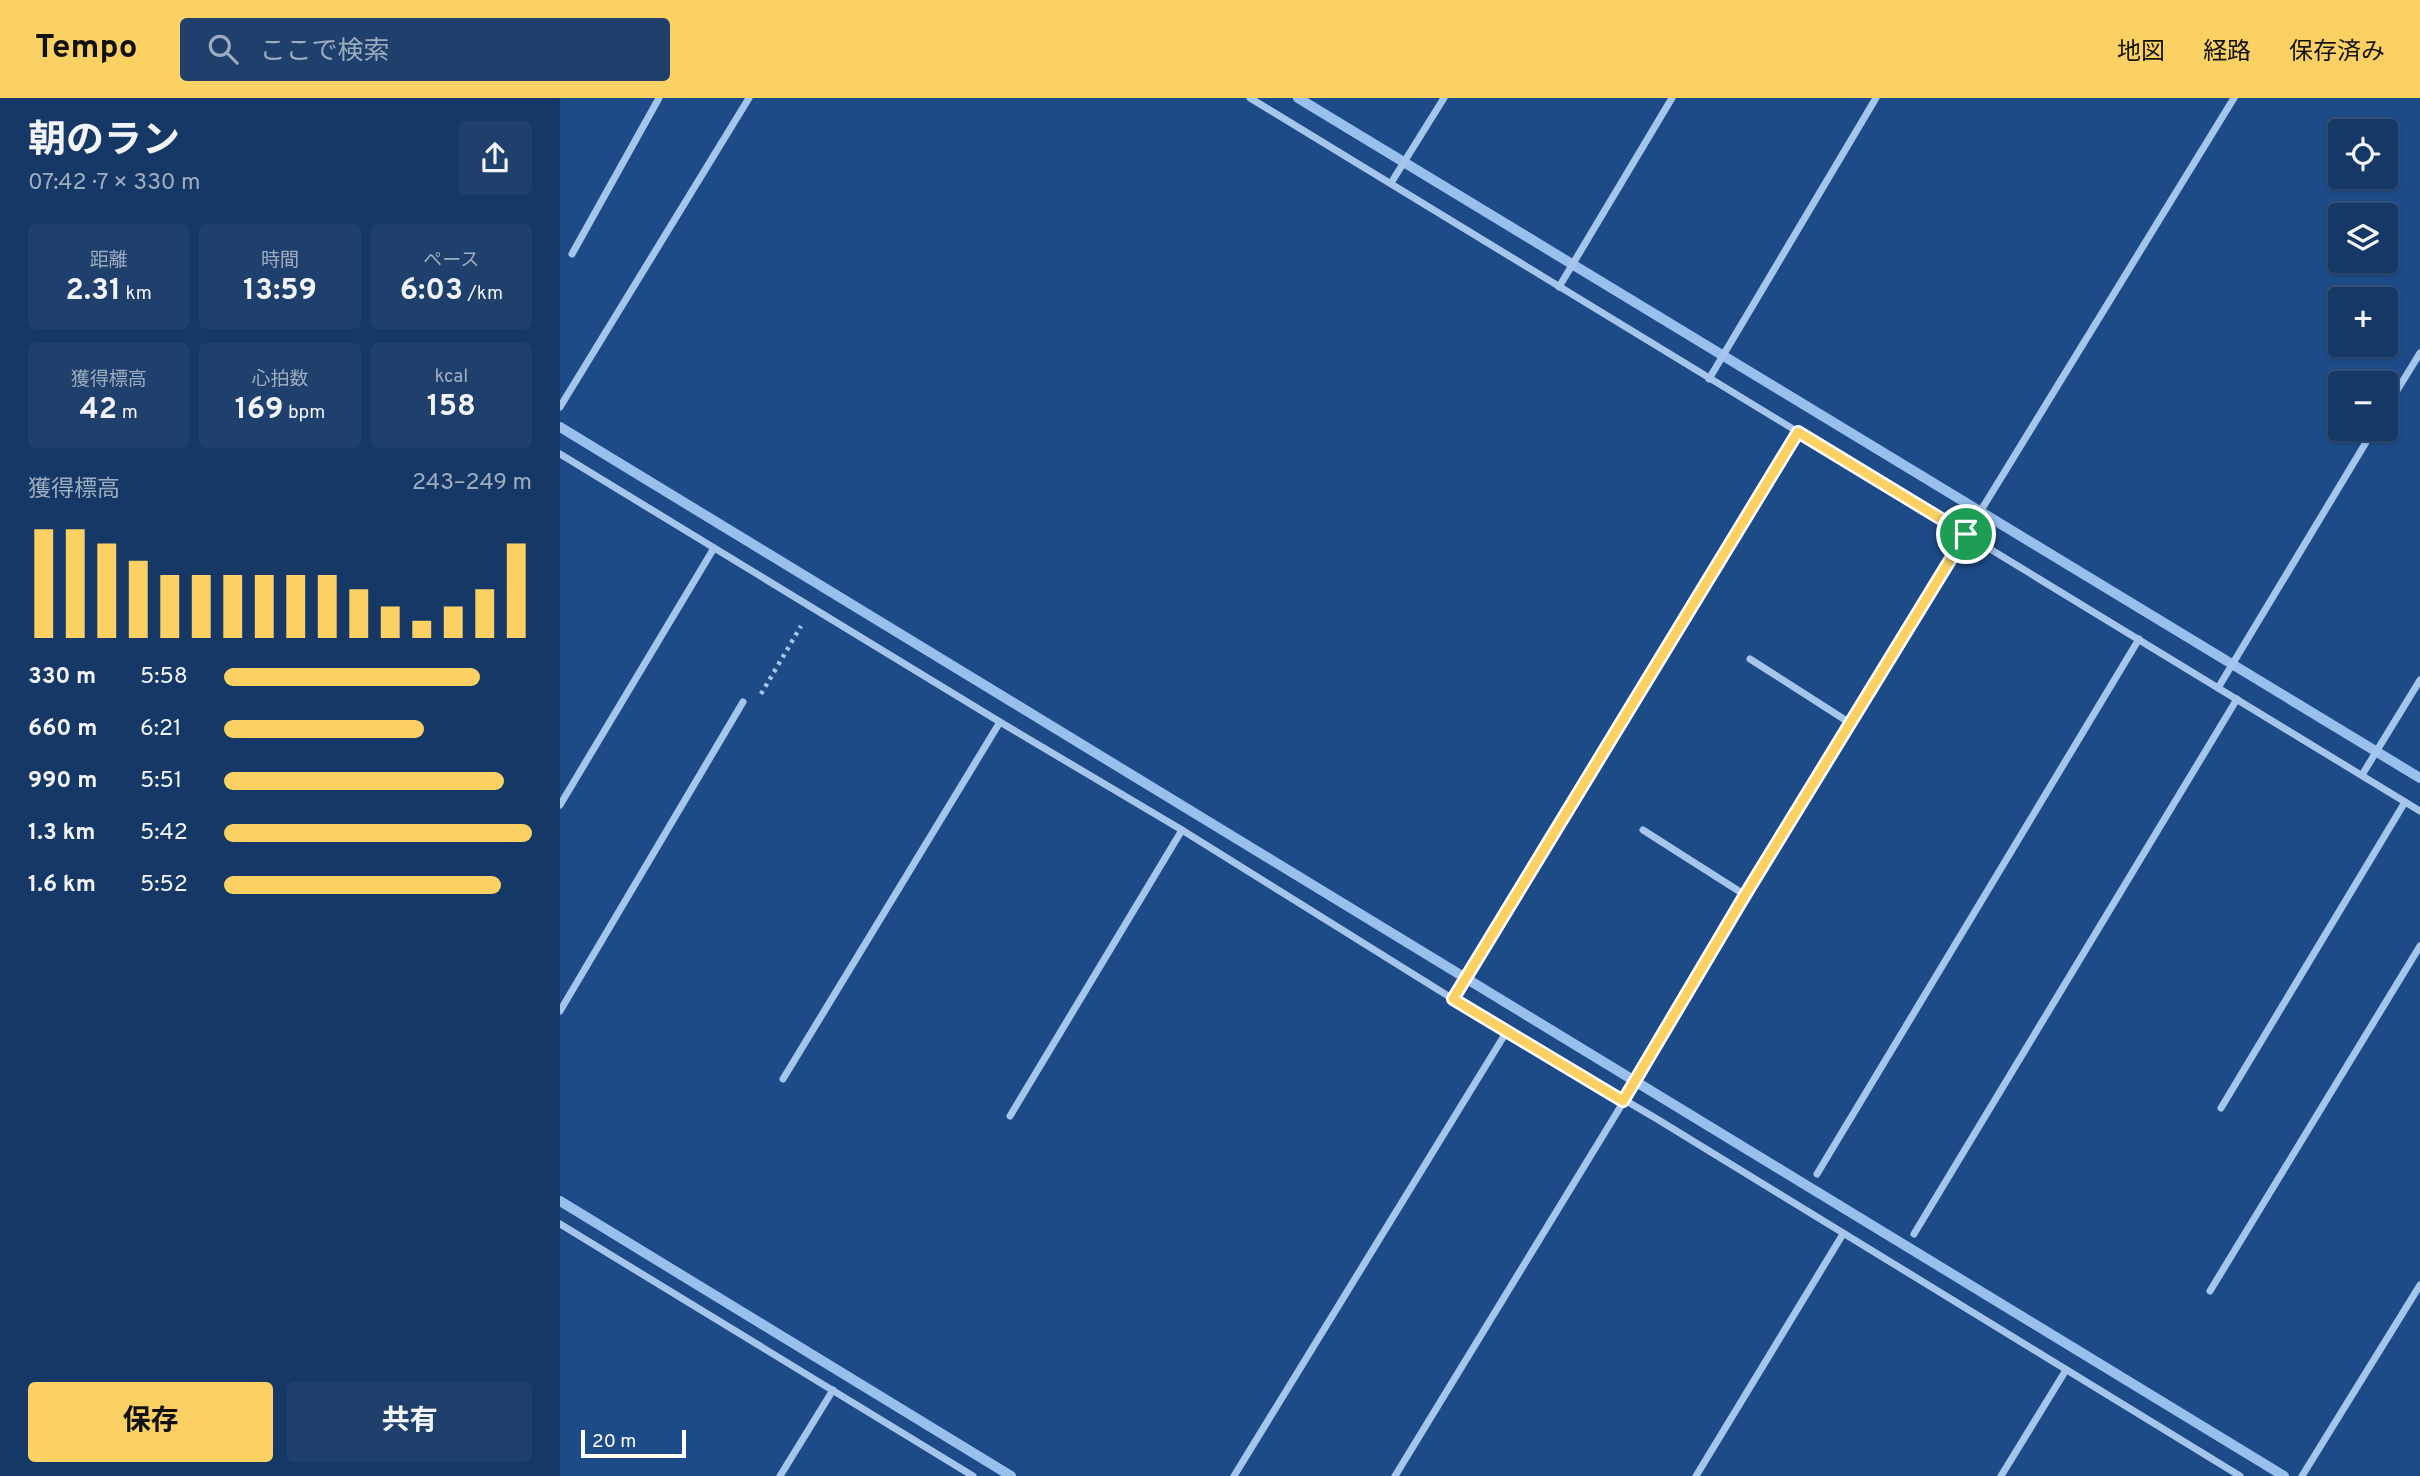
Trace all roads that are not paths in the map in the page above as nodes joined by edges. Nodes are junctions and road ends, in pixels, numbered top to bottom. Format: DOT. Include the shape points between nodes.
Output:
graph roads {
  1 [pos="659,98"];
  2 [pos="749,98"];
  3 [pos="1250,98"];
  4 [pos="1444,98"];
  5 [pos="1672,98"];
  6 [pos="1876,98"];
  7 [pos="2234,98"];
  8 [pos="1391,183"];
  9 [pos="572,254"];
  10 [pos="1559,286"];
  11 [pos="2420,353"];
  12 [pos="1709,379"];
  13 [pos="2398,389"];
  14 [pos="560,407"];
  15 [pos="1798,432"];
  16 [pos="2367,441"];
  17 [pos="560,454"];
  18 [pos="1966,534"];
  19 [pos="714,548"];
  20 [pos="2138,639"];
  21 [pos="1750,659"];
  22 [pos="2420,680"];
  23 [pos="2218,688"];
  24 [pos="2237,699"];
  25 [pos="743,702"];
  26 [pos="1000,722"];
  27 [pos="1850,723"];
  28 [pos="2362,775"];
  29 [pos="2405,802"];
  30 [pos="560,805"];
  31 [pos="2420,811"];
  32 [pos="1182,830"];
  33 [pos="1643,830"];
  34 [pos="1745,895"];
  35 [pos="2420,946"];
  36 [pos="1453,999"];
  37 [pos="560,1011"];
  38 [pos="1507,1031"];
  39 [pos="783,1079"];
  40 [pos="1623,1101"];
  41 [pos="2221,1108"];
  42 [pos="1010,1116"];
  43 [pos="1817,1174"];
  44 [pos="560,1224"];
  45 [pos="1843,1234"];
  46 [pos="1914,1234"];
  47 [pos="2420,1285"];
  48 [pos="2210,1291"];
  49 [pos="2066,1370"];
  50 [pos="833,1390"];
  51 [pos="780,1476"];
  52 [pos="973,1476"];
  53 [pos="1234,1476"];
  54 [pos="1395,1476"];
  55 [pos="1696,1476"];
  56 [pos="2001,1476"];
  57 [pos="2240,1476"];
  58 [pos="2302,1476"];
  1 -- 9 [label="street"];
  2 -- 14 [label="street"];
  3 -- 8 [label="street"];
  4 -- 8 [label="street"];
  5 -- 10 [label="street"];
  6 -- 12 [label="street"];
  7 -- 18 [label="street"];
  8 -- 10 [label="street"];
  10 -- 12 [label="street"];
  11 -- 13 [label="street"];
  12 -- 15 [label="street"];
  15 -- 18 [label="street"];
  15 -- 36 [label="street"];
  16 -- 23 [label="street"];
  17 -- 19 [label="street"];
  18 -- 20 [label="street"];
  18 -- 27 [label="street"];
  19 -- 26 [label="street"];
  19 -- 30 [label="street"];
  20 -- 23 [label="street"];
  20 -- 43 [label="street"];
  21 -- 27 [label="street"];
  22 -- 28 [label="street"];
  23 -- 24 [label="street"];
  24 -- 28 [label="street"];
  24 -- 46 [label="street"];
  25 -- 37 [label="street"];
  26 -- 32 [label="street"];
  26 -- 39 [label="street"];
  27 -- 34 [label="street"];
  28 -- 29 [label="street"];
  29 -- 31 [label="street"];
  29 -- 41 [label="street"];
  32 -- 36 [label="street"];
  32 -- 42 [label="street"];
  33 -- 34 [label="street"];
  34 -- 40 [label="street"];
  35 -- 48 [label="street"];
  36 -- 38 [label="street"];
  38 -- 40 [label="street"];
  38 -- 53 [label="street"];
  40 -- 45 [label="street"];
  40 -- 54 [label="street"];
  44 -- 50 [label="street"];
  45 -- 49 [label="street"];
  45 -- 55 [label="street"];
  47 -- 58 [label="street"];
  49 -- 56 [label="street"];
  49 -- 57 [label="street"];
  50 -- 51 [label="street"];
  50 -- 52 [label="street"];
}
